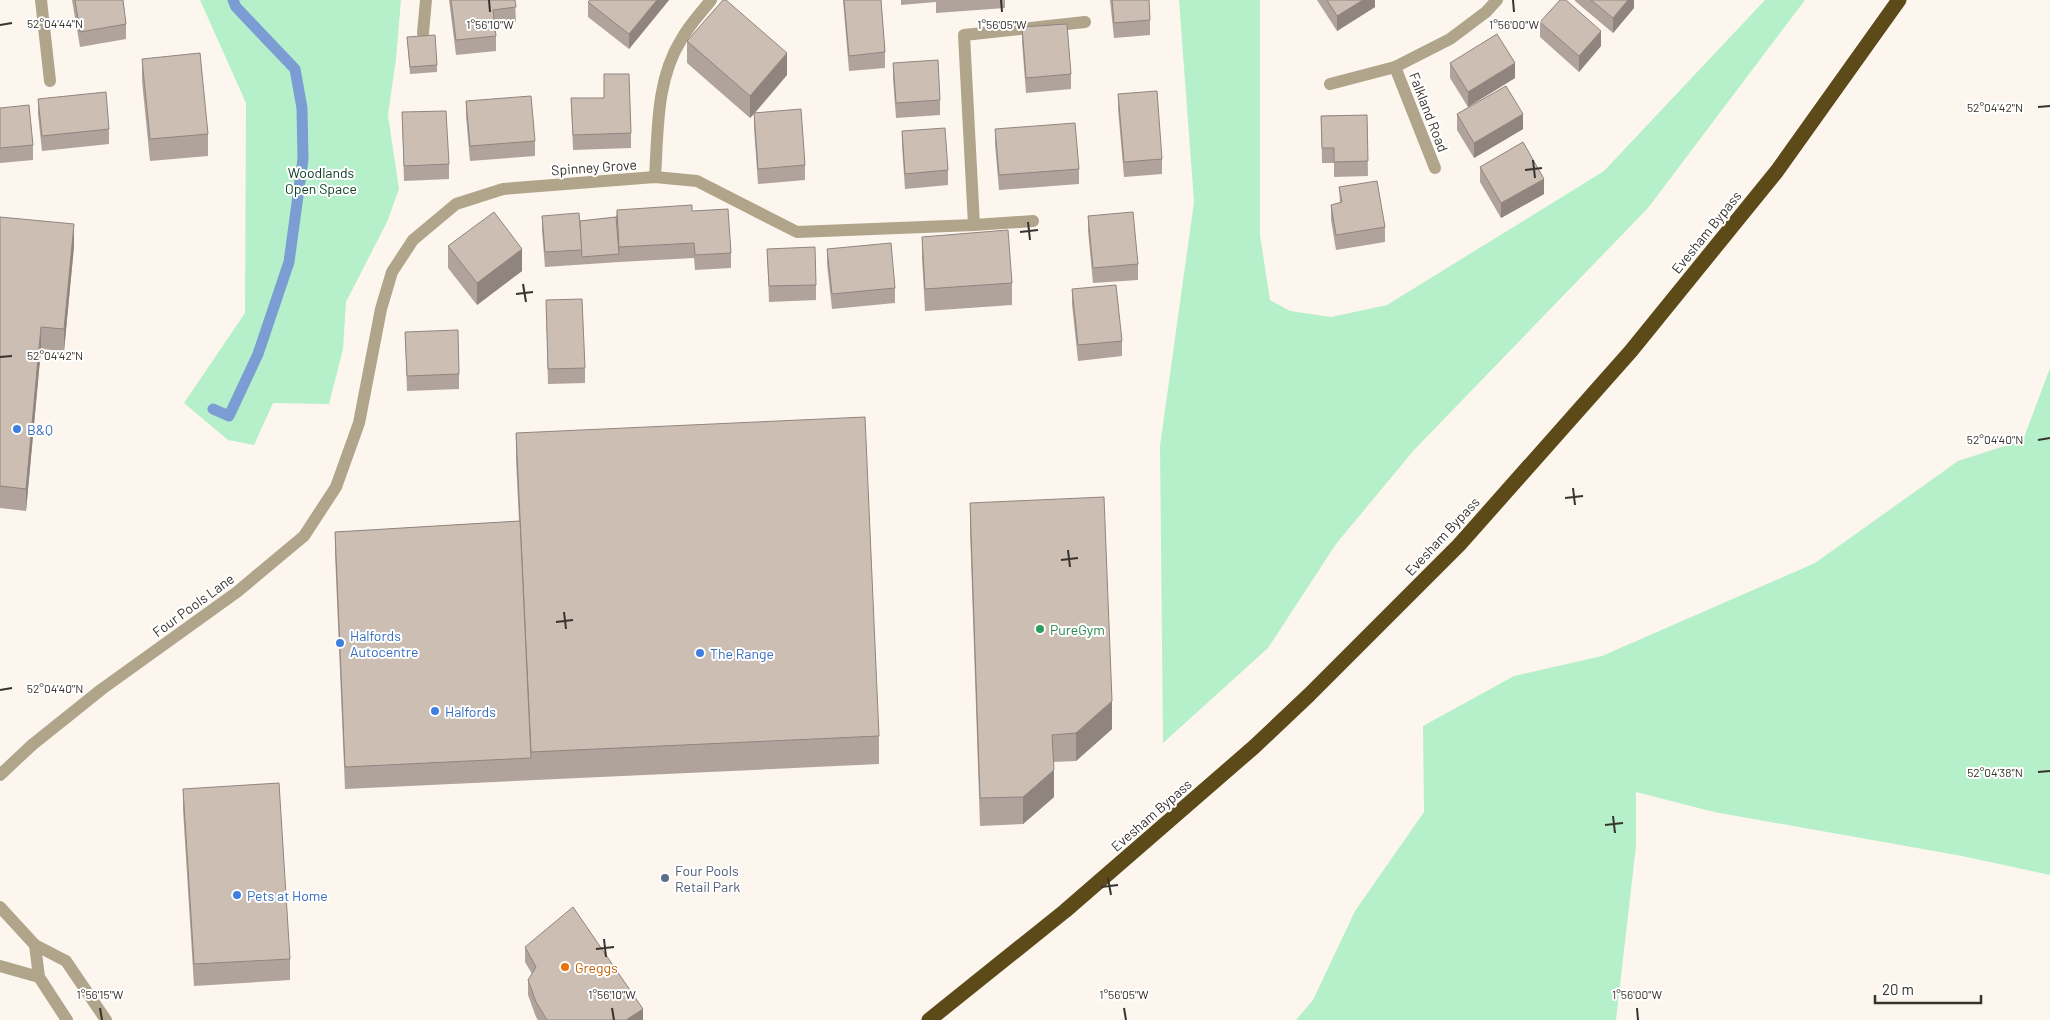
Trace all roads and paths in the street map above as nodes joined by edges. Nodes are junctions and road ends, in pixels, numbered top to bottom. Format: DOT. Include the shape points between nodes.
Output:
graph roads {
  1 [pos="41,0"];
  2 [pos="426,0"];
  3 [pos="711,0"];
  4 [pos="1497,0"];
  5 [pos="1899,0"];
  6 [pos="1085,22"];
  7 [pos="422,33"];
  8 [pos="1396,66"];
  9 [pos="50,82"];
  10 [pos="1330,84"];
  11 [pos="1434,168"];
  12 [pos="655,177"];
  13 [pos="1033,221"];
  14 [pos="974,225"];
  15 [pos="359,423"];
  16 [pos="0,775"];
  17 [pos="0,907"];
  18 [pos="35,945"];
  19 [pos="0,966"];
  20 [pos="40,977"];
  21 [pos="67,1020"];
  22 [pos="106,1020"];
  23 [pos="929,1020"];
  1 -- 9 [label="street"];
  2 -- 7 [label="street"];
  3 -- 12 [label="street" via="680,40 667,70 659,110"];
  4 -- 8 [label="street, Falkland Road" via="1450,40"];
  5 -- 23 [label="highway, Evesham Bypass" via="1771,178 1631,351 1459,545 1254,746 1066,911"];
  6 -- 14 [label="street" via="964,34"];
  8 -- 10 [label="street, Falkland Road"];
  8 -- 11 [label="street, Falkland Road"];
  12 -- 14 [label="street, Spinney Grove" via="697,181 797,232"];
  12 -- 15 [label="street, Spinney Grove" via="503,189 456,204 413,240 392,272 381,309"];
  13 -- 14 [label="street, Spinney Grove"];
  15 -- 16 [label="street, Four Pools Lane" via="336,487 304,536 237,592 32,744"];
  17 -- 18 [label="street"];
  18 -- 20 [label="street"];
  18 -- 22 [label="street" via="66,960"];
  19 -- 20 [label="street"];
  20 -- 21 [label="street"];
}
